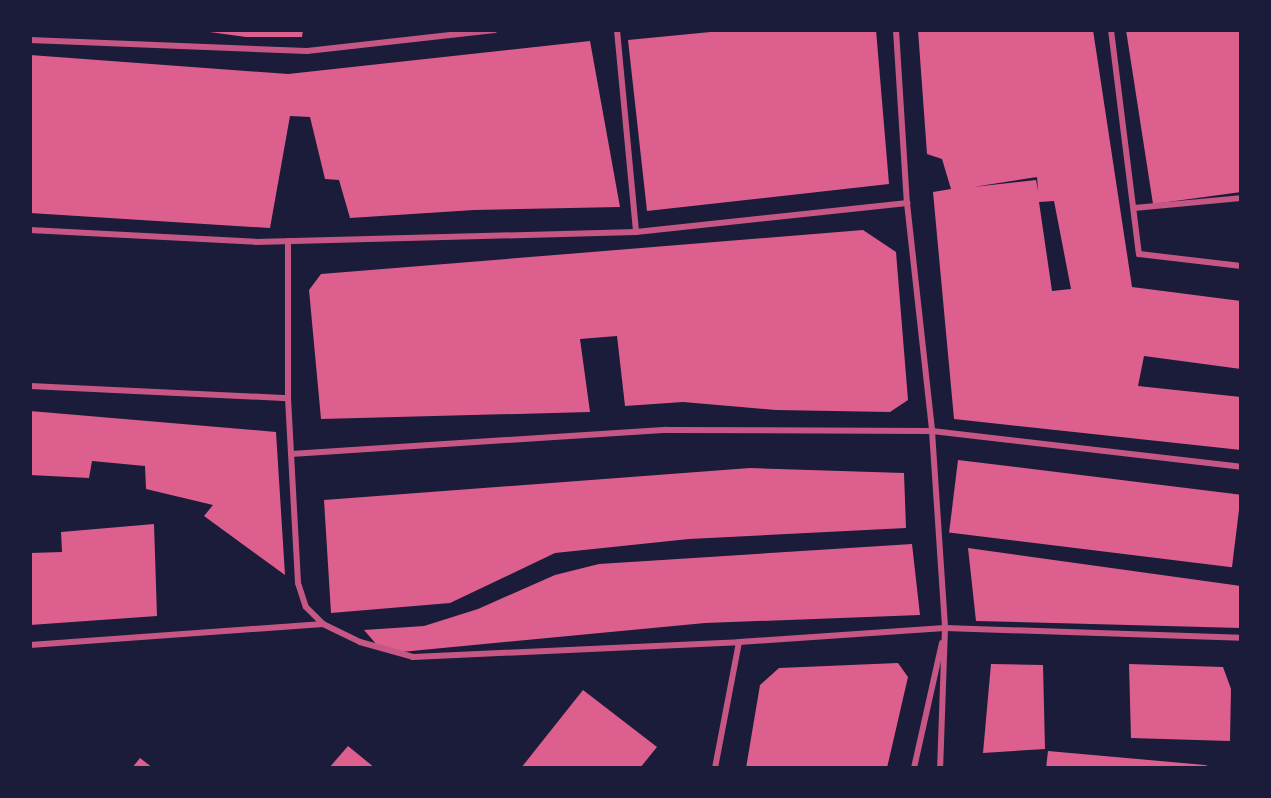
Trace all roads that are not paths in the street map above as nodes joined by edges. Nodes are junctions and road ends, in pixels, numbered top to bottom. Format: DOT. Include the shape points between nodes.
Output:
graph roads {
  1 [pos="495,30"];
  2 [pos="617,30"];
  3 [pos="896,30"];
  4 [pos="1111,30"];
  5 [pos="30,40"];
  6 [pos="1241,198"];
  7 [pos="907,204"];
  8 [pos="1134,208"];
  9 [pos="30,230"];
  10 [pos="636,232"];
  11 [pos="288,241"];
  12 [pos="1241,266"];
  13 [pos="30,386"];
  14 [pos="288,398"];
  15 [pos="932,430"];
  16 [pos="291,454"];
  17 [pos="1241,467"];
  18 [pos="323,624"];
  19 [pos="945,628"];
  20 [pos="1241,638"];
  21 [pos="739,642"];
  22 [pos="30,645"];
  23 [pos="715,768"];
  24 [pos="914,768"];
  25 [pos="940,768"];
  1 -- 5 [label="street" via="306,51"];
  2 -- 10 [label="street"];
  3 -- 7 [label="street"];
  4 -- 8 [label="street"];
  6 -- 8 [label="street"];
  7 -- 10 [label="street"];
  7 -- 15 [label="street"];
  8 -- 12 [label="street" via="1139,254"];
  9 -- 11 [label="street"];
  10 -- 11 [label="street"];
  11 -- 14 [label="street"];
  13 -- 14 [label="street"];
  14 -- 16 [label="street"];
  15 -- 16 [label="street" via="667,430"];
  15 -- 17 [label="street"];
  15 -- 19 [label="street"];
  16 -- 18 [label="street" via="298,583 306,607"];
  18 -- 21 [label="street" via="360,642 412,657"];
  18 -- 22 [label="street"];
  19 -- 20 [label="street"];
  19 -- 21 [label="street"];
  19 -- 24 [label="street"];
  19 -- 25 [label="street"];
  21 -- 23 [label="street"];
}
